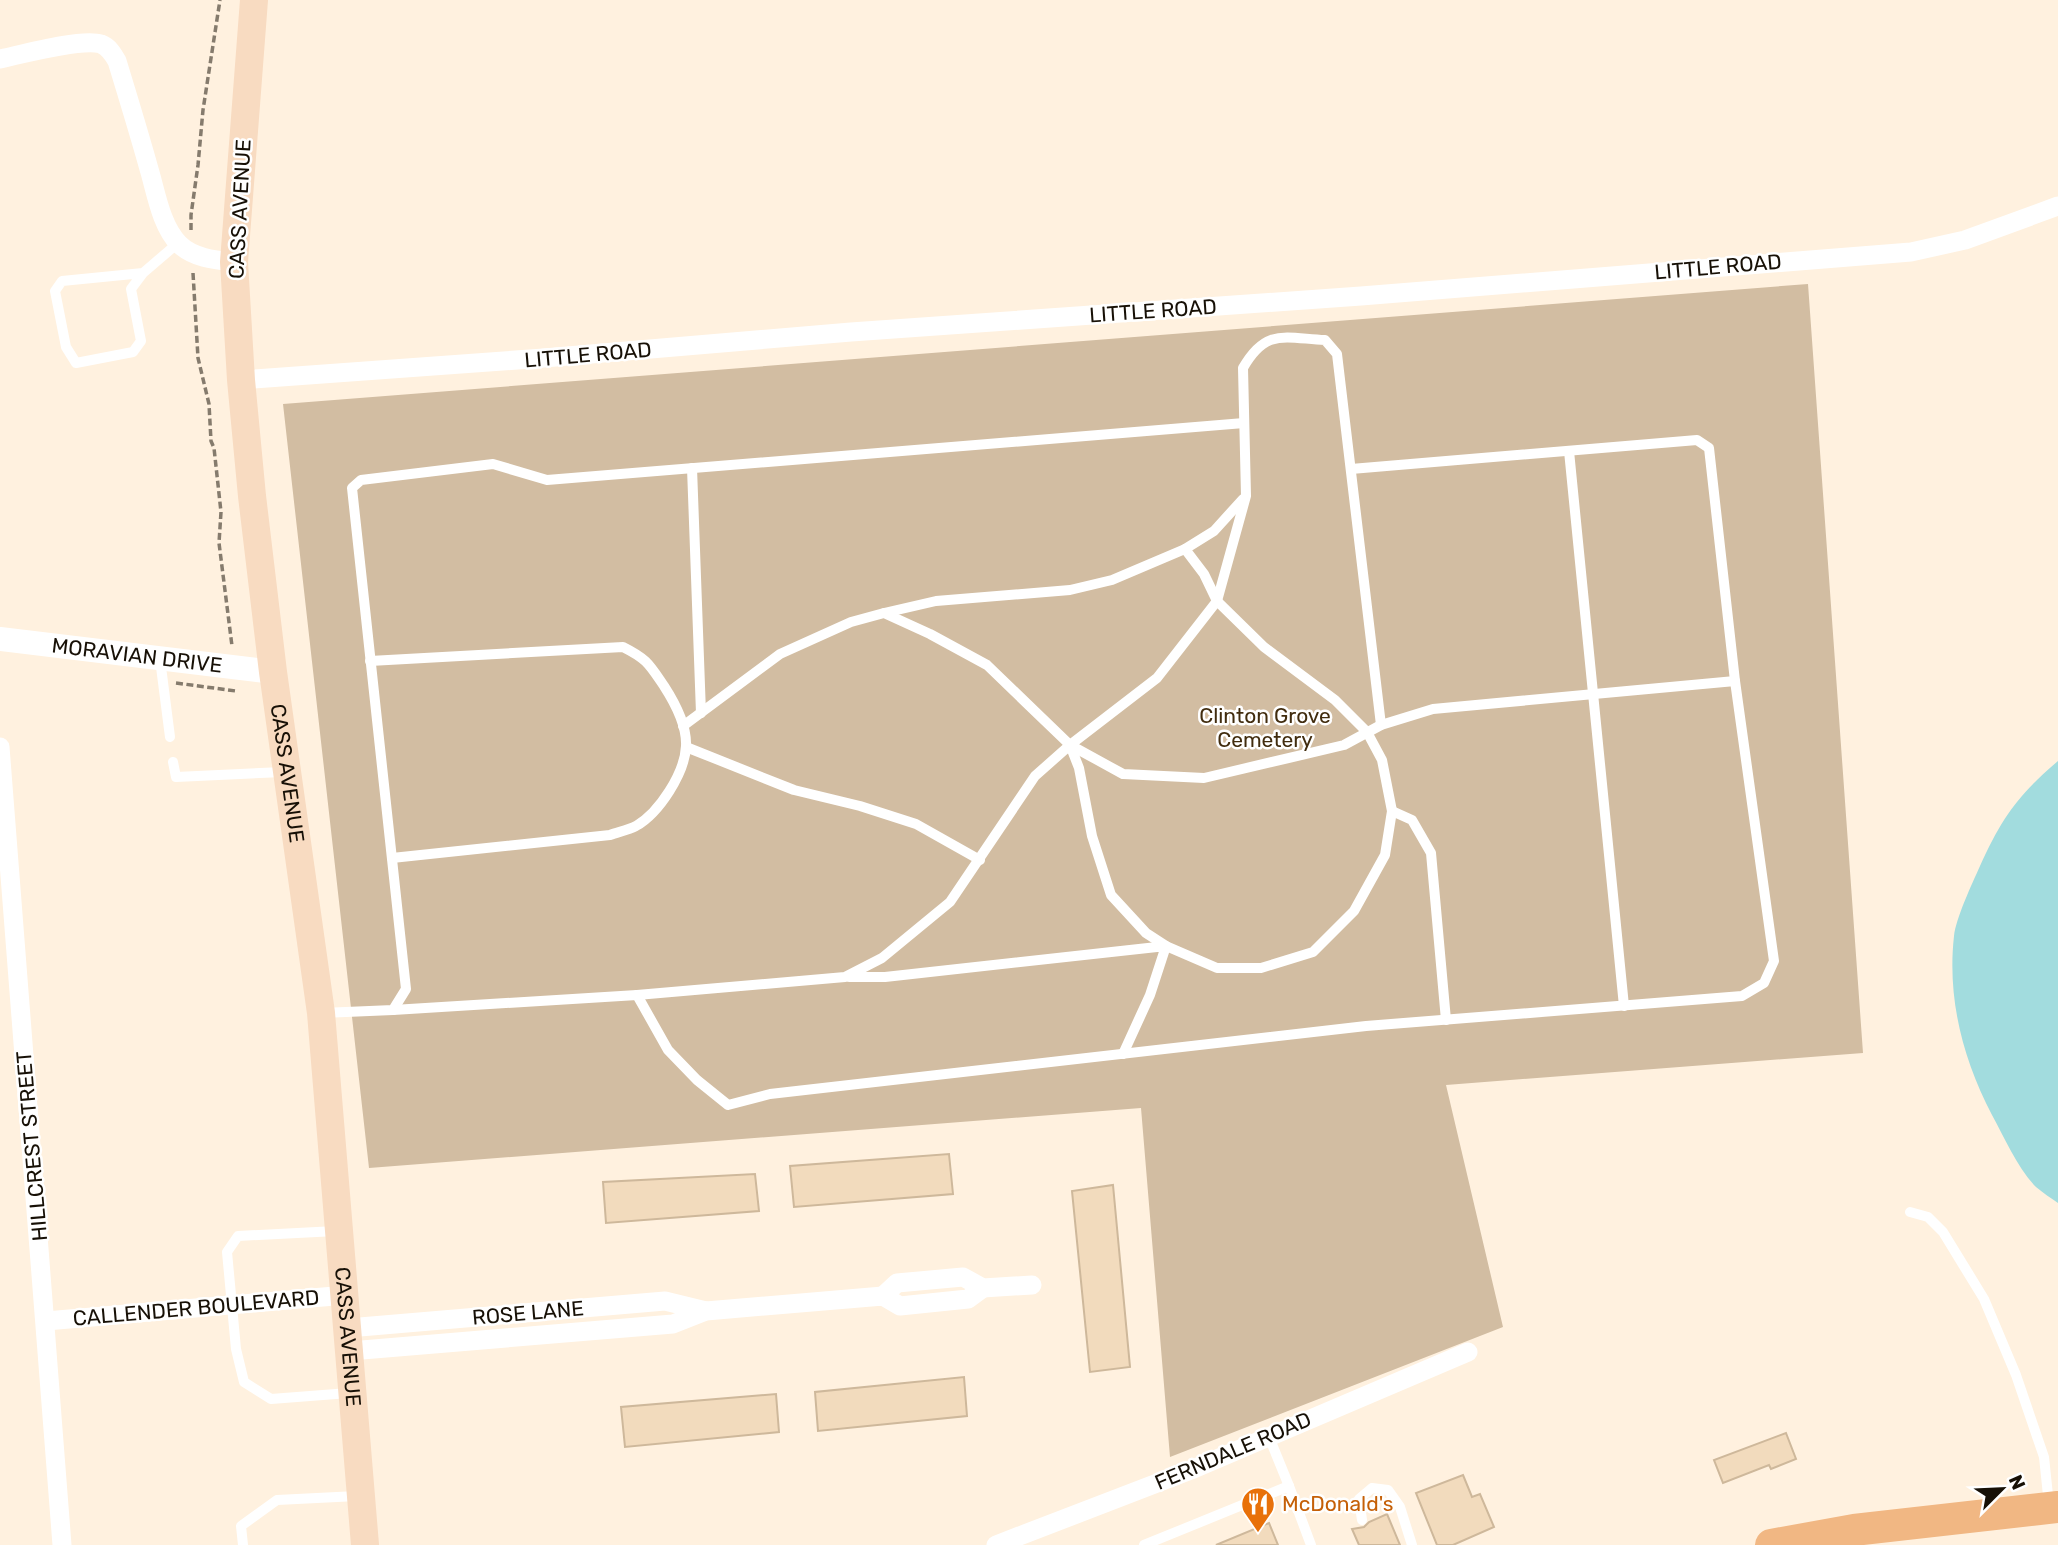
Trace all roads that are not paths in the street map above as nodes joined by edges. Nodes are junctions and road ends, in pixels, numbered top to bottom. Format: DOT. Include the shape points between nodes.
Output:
graph roads {
  1 [pos="254,0"];
  2 [pos="0,59"];
  3 [pos="2058,206"];
  4 [pos="178,243"];
  5 [pos="234,262"];
  6 [pos="143,273"];
  7 [pos="241,380"];
  8 [pos="1244,423"];
  9 [pos="1569,451"];
  10 [pos="692,468"];
  11 [pos="1351,469"];
  12 [pos="1246,496"];
  13 [pos="1185,549"];
  14 [pos="1217,601"];
  15 [pos="884,613"];
  16 [pos="0,639"];
  17 [pos="160,659"];
  18 [pos="370,661"];
  19 [pos="273,672"];
  20 [pos="1735,681"];
  21 [pos="1592,694"];
  22 [pos="701,713"];
  23 [pos="1381,725"];
  24 [pos="683,726"];
  25 [pos="1367,732"];
  26 [pos="170,737"];
  27 [pos="1070,744"];
  28 [pos="0,747"];
  29 [pos="686,747"];
  30 [pos="173,762"];
  31 [pos="287,771"];
  32 [pos="1392,811"];
  33 [pos="392,858"];
  34 [pos="980,860"];
  35 [pos="1166,946"];
  36 [pos="845,977"];
  37 [pos="637,995"];
  38 [pos="1624,1006"];
  39 [pos="393,1010"];
  40 [pos="321,1013"];
  41 [pos="1446,1020"];
  42 [pos="1123,1054"];
  43 [pos="1910,1212"];
  44 [pos="340,1230"];
  45 [pos="1032,1285"];
  46 [pos="346,1295"];
  47 [pos="231,1305"];
  48 [pos="46,1321"];
  49 [pos="349,1340"];
  50 [pos="1468,1352"];
  51 [pos="352,1392"];
  52 [pos="1269,1437"];
  53 [pos="1289,1486"];
  54 [pos="361,1496"];
  55 [pos="2054,1507"];
  56 [pos="1362,1520"];
  57 [pos="1856,1538"];
  58 [pos="1158,1542"];
  59 [pos="62,1545"];
  60 [pos="243,1545"];
  61 [pos="365,1545"];
  62 [pos="996,1545"];
  63 [pos="1144,1545"];
  64 [pos="1311,1545"];
  65 [pos="1412,1545"];
  66 [pos="1771,1545"];
  1 -- 5 [label="main road, CASS AVENUE"];
  2 -- 4 [label="street" via="76,44 100,44 112,52 162,212"];
  3 -- 7 [label="street, LITTLE ROAD" via="1965,240 1911,252"];
  4 -- 5 [label="street" via="195,255"];
  4 -- 6 [label="lane"];
  5 -- 7 [label="main road, CASS AVENUE"];
  6 -- 6 [label="lane" via="131,289 141,341 133,352 76,363 66,347 55,291 62,281"];
  7 -- 19 [label="main road, CASS AVENUE"];
  8 -- 10 [label="lane"];
  8 -- 11 [label="lane" via="1242,368 1251,353 1270,338 1325,340 1337,354"];
  8 -- 12 [label="lane"];
  9 -- 11 [label="lane"];
  9 -- 20 [label="lane" via="1697,440 1709,448"];
  9 -- 21 [label="lane"];
  10 -- 18 [label="lane" via="547,480 493,464 361,480 352,488"];
  10 -- 22 [label="lane"];
  11 -- 23 [label="lane"];
  12 -- 13 [label="lane" via="1214,531"];
  12 -- 14 [label="lane"];
  13 -- 14 [label="lane"];
  13 -- 15 [label="lane" via="1112,580 1070,590 936,601"];
  14 -- 25 [label="lane" via="1264,647 1335,700"];
  14 -- 27 [label="lane" via="1157,678"];
  15 -- 22 [label="lane" via="851,622 780,654"];
  15 -- 27 [label="lane" via="987,665"];
  16 -- 17 [label="street, MORAVIAN DRIVE"];
  17 -- 19 [label="street, MORAVIAN DRIVE"];
  17 -- 26 [label="lane"];
  18 -- 24 [label="lane" via="623,646 645,657"];
  18 -- 33 [label="lane"];
  19 -- 31 [label="main road, CASS AVENUE"];
  20 -- 21 [label="lane"];
  20 -- 38 [label="lane" via="1774,961 1764,983 1742,996"];
  21 -- 23 [label="lane" via="1433,709"];
  21 -- 38 [label="lane"];
  22 -- 24 [label="lane"];
  23 -- 25 [label="lane"];
  24 -- 29 [label="lane"];
  25 -- 27 [label="lane" via="1344,745 1204,778 1123,775"];
  25 -- 32 [label="lane" via="1382,760"];
  27 -- 34 [label="lane" via="1035,776"];
  27 -- 35 [label="lane" via="1111,895 1146,933"];
  28 -- 48 [label="street, HILLCREST STREET"];
  29 -- 33 [label="lane" via="676,780 658,808 636,826 610,835"];
  29 -- 34 [label="lane" via="794,790 916,824"];
  30 -- 31 [label="lane" via="176,777"];
  31 -- 40 [label="main road, CASS AVENUE"];
  32 -- 35 [label="lane" via="1385,855 1354,911 1313,952 1261,968 1217,968"];
  32 -- 41 [label="lane" via="1412,820 1431,853"];
  33 -- 39 [label="lane" via="406,989"];
  34 -- 36 [label="lane" via="950,902 882,958"];
  35 -- 36 [label="lane" via="885,977"];
  35 -- 42 [label="lane"];
  36 -- 37 [label="lane"];
  37 -- 39 [label="lane"];
  37 -- 42 [label="lane" via="668,1050 728,1105 770,1094"];
  38 -- 41 [label="lane"];
  39 -- 40 [label="lane"];
  40 -- 44 [label="main road, CASS AVENUE"];
  41 -- 42 [label="lane"];
  43 -- 55 [label="lane" via="1928,1217 1944,1231 1984,1299 2044,1457"];
  44 -- 46 [label="main road, CASS AVENUE"];
  44 -- 47 [label="lane" via="238,1236 227,1252"];
  45 -- 49 [label="street, ROSE LANE" via="983,1288 968,1300 900,1306 883,1296 706,1311 665,1301"];
  46 -- 47 [label="street, CALLENDER BOULEVARD"];
  46 -- 49 [label="main road, CASS AVENUE"];
  47 -- 48 [label="street, CALLENDER BOULEVARD"];
  47 -- 51 [label="lane" via="244,1382 271,1399"];
  48 -- 59 [label="street, HILLCREST STREET"];
  49 -- 51 [label="main road, CASS AVENUE"];
  50 -- 52 [label="street, FERNDALE ROAD"];
  51 -- 54 [label="main road, CASS AVENUE"];
  52 -- 53 [label="lane"];
  52 -- 62 [label="street, FERNDALE ROAD"];
  53 -- 58 [label="lane"];
  53 -- 64 [label="lane"];
  54 -- 60 [label="lane" via="277,1500 241,1526"];
  54 -- 61 [label="main road, CASS AVENUE"];
  55 -- 57 [label="main road"];
  56 -- 65 [label="lane" via="1359,1499 1372,1488 1388,1490 1400,1507"];
  57 -- 66 [label="main road"];
  58 -- 63 [label="lane"];
}
